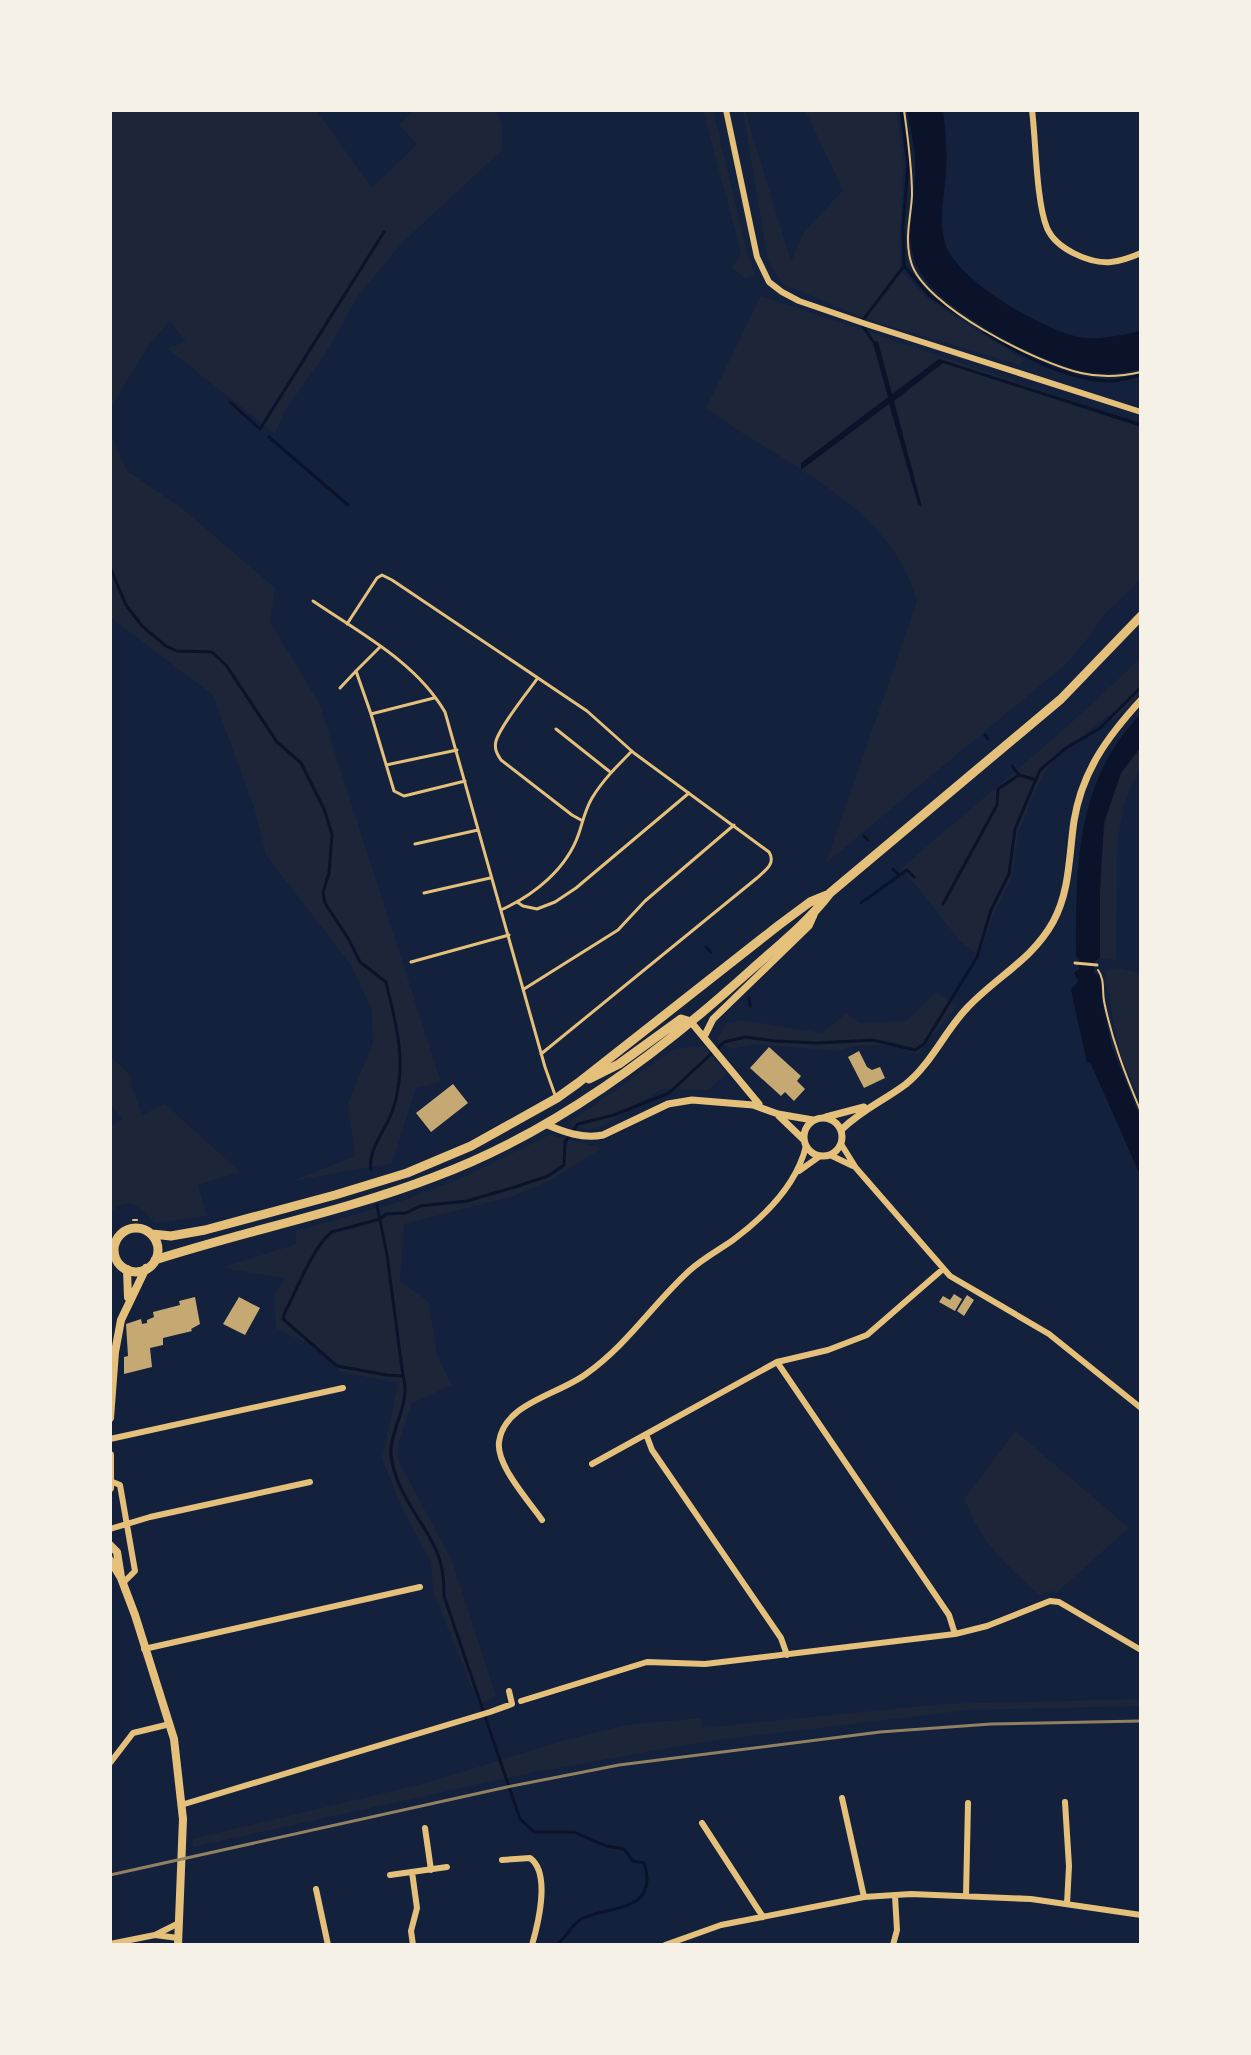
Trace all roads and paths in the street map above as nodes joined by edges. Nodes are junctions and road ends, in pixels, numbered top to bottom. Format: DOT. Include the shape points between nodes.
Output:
graph roads {
  1 [pos="726,110"];
  2 [pos="904,110"];
  3 [pos="1032,110"];
  4 [pos="1141,253"];
  5 [pos="1141,372"];
  6 [pos="1141,412"];
  7 [pos="313,601"];
  8 [pos="1141,616"];
  9 [pos="347,624"];
  10 [pos="380,647"];
  11 [pos="356,671"];
  12 [pos="537,679"];
  13 [pos="340,688"];
  14 [pos="436,698"];
  15 [pos="1141,700"];
  16 [pos="371,714"];
  17 [pos="556,729"];
  18 [pos="457,750"];
  19 [pos="632,751"];
  20 [pos="386,766"];
  21 [pos="611,772"];
  22 [pos="465,781"];
  23 [pos="689,793"];
  24 [pos="581,820"];
  25 [pos="734,825"];
  26 [pos="479,830"];
  27 [pos="415,844"];
  28 [pos="492,878"];
  29 [pos="424,893"];
  30 [pos="830,893"];
  31 [pos="517,902"];
  32 [pos="501,910"];
  33 [pos="815,913"];
  34 [pos="509,935"];
  35 [pos="411,962"];
  36 [pos="1075,963"];
  37 [pos="1097,967"];
  38 [pos="524,989"];
  39 [pos="691,1022"];
  40 [pos="704,1037"];
  41 [pos="541,1054"];
  42 [pos="578,1083"];
  43 [pos="557,1098"];
  44 [pos="761,1106"];
  45 [pos="867,1106"];
  46 [pos="1141,1112"];
  47 [pos="778,1114"];
  48 [pos="824,1118"];
  49 [pos="813,1120"];
  50 [pos="545,1124"];
  51 [pos="841,1130"];
  52 [pos="805,1143"];
  53 [pos="841,1144"];
  54 [pos="830,1155"];
  55 [pos="820,1156"];
  56 [pos="856,1168"];
  57 [pos="797,1173"];
  58 [pos="152,1234"];
  59 [pos="113,1243"];
  60 [pos="155,1260"];
  61 [pos="119,1267"];
  62 [pos="146,1268"];
  63 [pos="943,1269"];
  64 [pos="128,1302"];
  65 [pos="777,1362"];
  66 [pos="343,1388"];
  67 [pos="1141,1408"];
  68 [pos="110,1418"];
  69 [pos="646,1434"];
  70 [pos="110,1439"];
  71 [pos="110,1455"];
  72 [pos="592,1464"];
  73 [pos="310,1482"];
  74 [pos="110,1484"];
  75 [pos="542,1520"];
  76 [pos="126,1524"];
  77 [pos="110,1529"];
  78 [pos="110,1545"];
  79 [pos="110,1560"];
  80 [pos="122,1581"];
  81 [pos="420,1587"];
  82 [pos="955,1634"];
  83 [pos="144,1649"];
  84 [pos="1141,1650"];
  85 [pos="787,1655"];
  86 [pos="509,1691"];
  87 [pos="521,1701"];
  88 [pos="170,1724"];
  89 [pos="110,1763"];
  90 [pos="842,1798"];
  91 [pos="1065,1802"];
  92 [pos="968,1803"];
  93 [pos="181,1805"];
  94 [pos="702,1823"];
  95 [pos="425,1828"];
  96 [pos="502,1860"];
  97 [pos="447,1867"];
  98 [pos="431,1870"];
  99 [pos="412,1872"];
  100 [pos="390,1875"];
  101 [pos="316,1889"];
  102 [pos="895,1896"];
  103 [pos="966,1896"];
  104 [pos="864,1897"];
  105 [pos="1067,1904"];
  106 [pos="1141,1915"];
  107 [pos="763,1917"];
  108 [pos="526,1919"];
  109 [pos="537,1922"];
  110 [pos="179,1923"];
  111 [pos="155,1935"];
  112 [pos="178,1941"];
  113 [pos="110,1944"];
  114 [pos="328,1945"];
  115 [pos="413,1945"];
  116 [pos="532,1945"];
  117 [pos="665,1945"];
  118 [pos="893,1945"];
  1 -- 6 [label="street" via="757,257 769,282 782,292"];
  2 -- 5 [label="path" via="912,162 909,253 933,294 1037,359 1108,377"];
  3 -- 4 [label="street" via="1043,209 1054,238 1092,260 1109,262"];
  7 -- 9 [label="lane"];
  8 -- 30 [label="main road" via="1061,699"];
  9 -- 10 [label="lane"];
  9 -- 12 [label="lane" via="382,575"];
  10 -- 11 [label="lane"];
  10 -- 14 [label="lane" via="420,678"];
  11 -- 13 [label="lane"];
  11 -- 16 [label="lane"];
  12 -- 19 [label="lane" via="587,711"];
  12 -- 24 [label="lane" via="498,736 497,754"];
  14 -- 16 [label="lane"];
  14 -- 18 [label="lane"];
  15 -- 45 [label="street" via="1103,745 1087,774 1064,896 1040,942 966,1009 918,1073"];
  16 -- 20 [label="lane"];
  17 -- 21 [label="lane"];
  18 -- 20 [label="lane"];
  18 -- 22 [label="lane"];
  19 -- 21 [label="lane"];
  19 -- 23 [label="lane"];
  20 -- 22 [label="lane" via="397,795"];
  21 -- 24 [label="lane"];
  22 -- 26 [label="lane"];
  23 -- 25 [label="lane"];
  23 -- 31 [label="lane" via="555,902 537,909"];
  24 -- 31 [label="lane" via="562,861 536,891"];
  25 -- 38 [label="lane" via="618,930"];
  25 -- 41 [label="lane" via="769,852 772,863"];
  26 -- 27 [label="lane"];
  26 -- 28 [label="lane"];
  28 -- 29 [label="lane"];
  28 -- 32 [label="lane"];
  30 -- 33 [label="main road"];
  30 -- 42 [label="main road" via="779,925"];
  31 -- 32 [label="lane"];
  32 -- 34 [label="lane"];
  33 -- 39 [label="main road"];
  33 -- 40 [label="street" via="809,926 713,1019"];
  34 -- 35 [label="lane"];
  34 -- 38 [label="lane"];
  36 -- 37 [label="lane"];
  37 -- 46 [label="path" via="1116,1050"];
  38 -- 41 [label="lane"];
  39 -- 40 [label="street"];
  39 -- 42 [label="main road" via="681,1019 619,1064"];
  39 -- 50 [label="main road"];
  40 -- 44 [label="street"];
  41 -- 43 [label="lane"];
  42 -- 43 [label="main road"];
  43 -- 58 [label="main road" via="471,1146 368,1186 205,1230"];
  44 -- 47 [label="street"];
  44 -- 50 [label="street" via="719,1100 668,1104 603,1135 581,1136"];
  45 -- 48 [label="street"];
  45 -- 51 [label="street"];
  47 -- 49 [label="street"];
  47 -- 52 [label="street"];
  48 -- 49 [label="street"];
  48 -- 51 [label="street"];
  49 -- 52 [label="street" via="805,1130"];
  50 -- 60 [label="main road" via="479,1159 396,1191"];
  51 -- 53 [label="street"];
  52 -- 55 [label="street"];
  52 -- 57 [label="street"];
  53 -- 54 [label="street"];
  53 -- 56 [label="street"];
  54 -- 55 [label="street"];
  54 -- 56 [label="street"];
  55 -- 57 [label="street"];
  56 -- 63 [label="street"];
  57 -- 75 [label="street" via="753,1224 688,1271 626,1342 586,1374 520,1408 507,1421 499,1441 500,1459"];
  58 -- 59 [label="main road" via="132,1228"];
  58 -- 60 [label="main road"];
  59 -- 61 [label="main road"];
  60 -- 62 [label="main road"];
  61 -- 62 [label="main road"];
  61 -- 64 [label="main road" via="130,1289"];
  62 -- 64 [label="main road"];
  63 -- 65 [label="street" via="867,1335"];
  63 -- 67 [label="street" via="1049,1334"];
  64 -- 68 [label="main road" via="115,1352"];
  65 -- 69 [label="street"];
  65 -- 82 [label="street" via="949,1615"];
  66 -- 70 [label="street"];
  69 -- 72 [label="street"];
  69 -- 85 [label="street" via="781,1638"];
  71 -- 74 [label="main road"];
  73 -- 76 [label="street"];
  74 -- 76 [label="street" via="120,1485"];
  76 -- 77 [label="street"];
  76 -- 80 [label="street" via="135,1571"];
  78 -- 80 [label="main road" via="117,1552"];
  79 -- 80 [label="main road"];
  80 -- 83 [label="main road"];
  81 -- 83 [label="street"];
  82 -- 84 [label="street" via="1050,1601"];
  82 -- 85 [label="street"];
  83 -- 88 [label="main road"];
  85 -- 87 [label="street" via="689,1664 647,1662"];
  86 -- 93 [label="street" via="512,1704 490,1712"];
  88 -- 89 [label="street" via="133,1733"];
  88 -- 93 [label="main road"];
  90 -- 104 [label="street"];
  91 -- 105 [label="street"];
  92 -- 103 [label="street"];
  93 -- 110 [label="main road"];
  94 -- 107 [label="street"];
  95 -- 98 [label="street"];
  96 -- 109 [label="street" via="535,1860 542,1895"];
  97 -- 98 [label="street"];
  98 -- 99 [label="street"];
  99 -- 100 [label="street"];
  99 -- 115 [label="street" via="417,1908"];
  101 -- 114 [label="street"];
  102 -- 103 [label="street"];
  102 -- 104 [label="street"];
  102 -- 118 [label="street"];
  103 -- 105 [label="street"];
  104 -- 107 [label="street"];
  105 -- 106 [label="street"];
  107 -- 117 [label="street"];
  108 -- 109 [label="street"];
  109 -- 116 [label="street"];
  110 -- 111 [label="street"];
  110 -- 112 [label="main road"];
  111 -- 112 [label="street"];
  111 -- 113 [label="street"];
}
